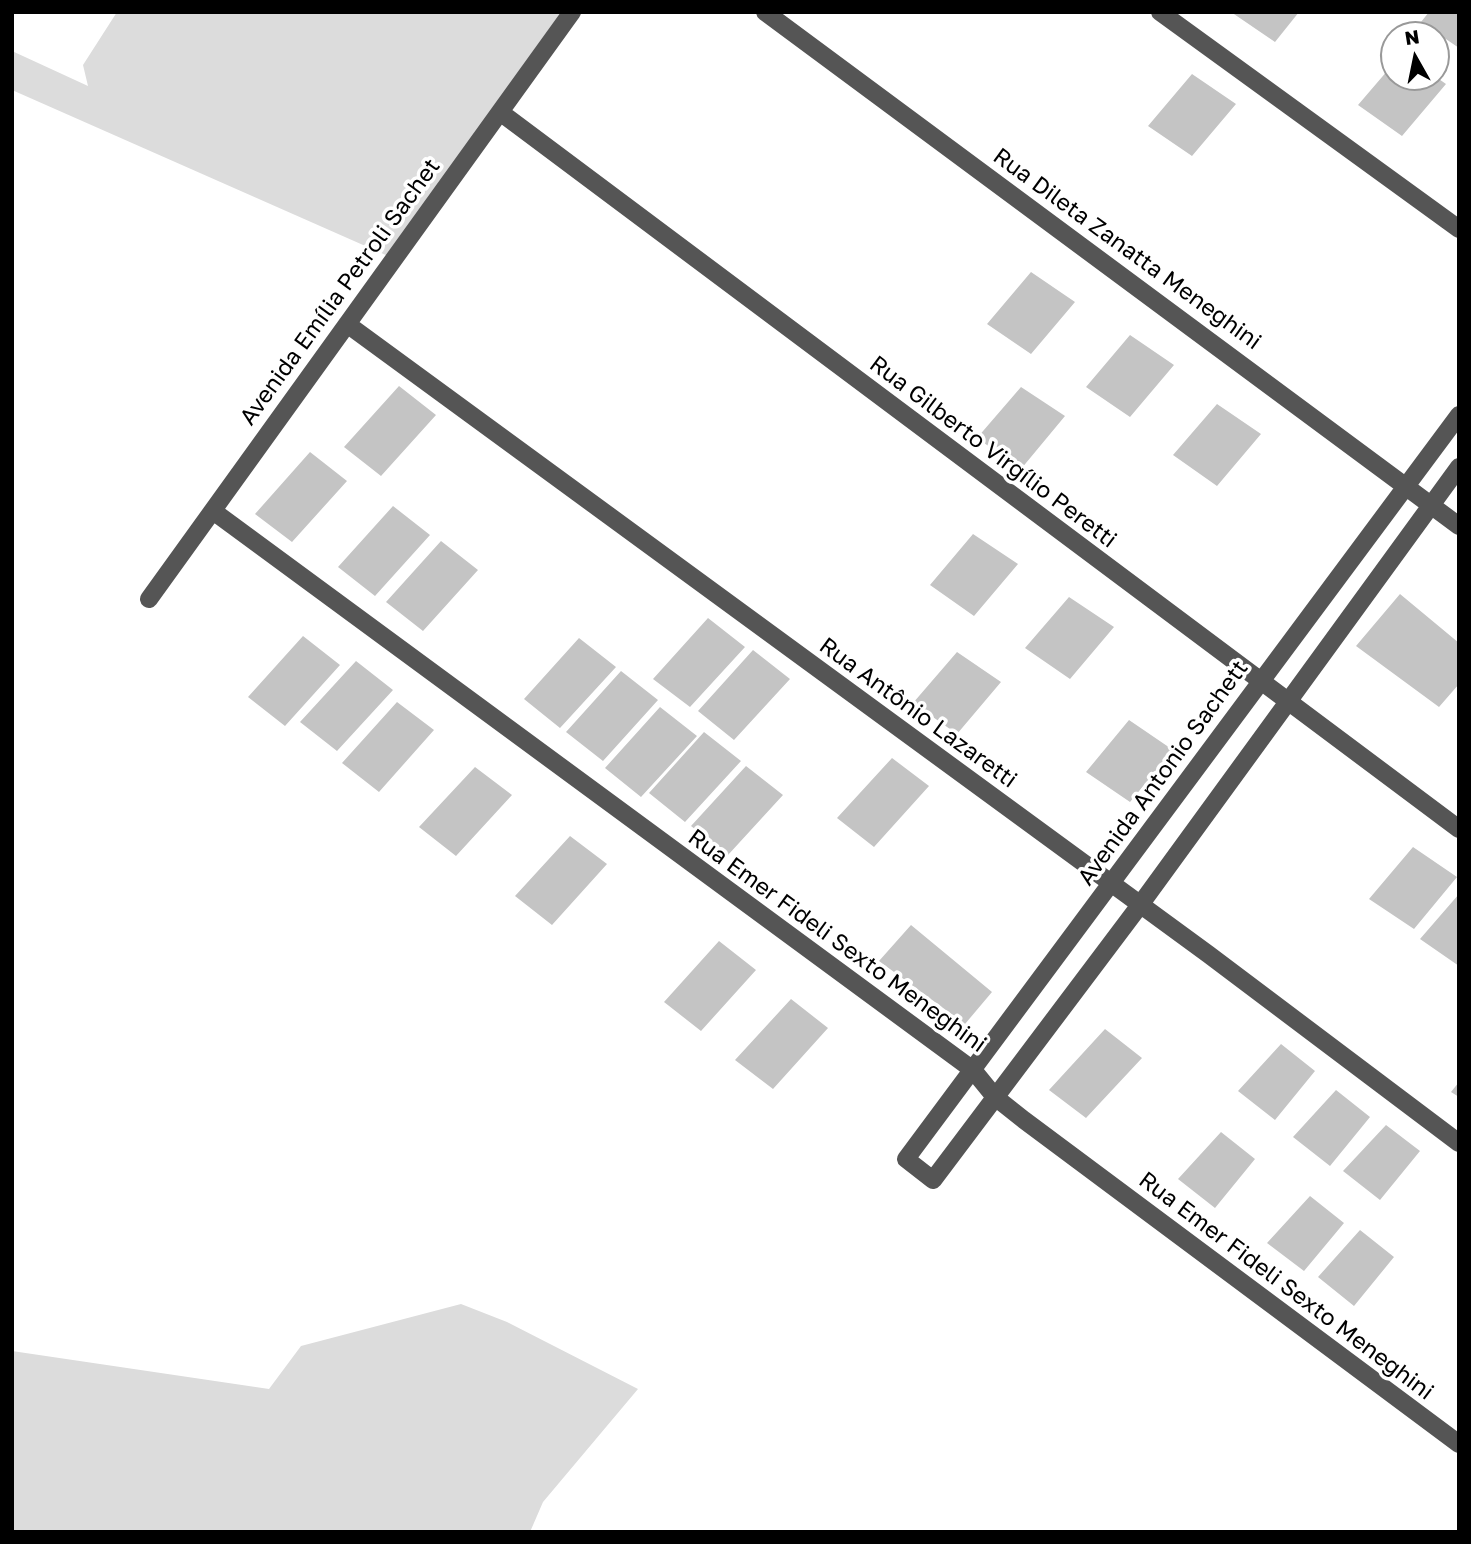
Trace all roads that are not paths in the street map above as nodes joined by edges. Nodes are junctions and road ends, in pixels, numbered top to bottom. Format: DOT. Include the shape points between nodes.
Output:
graph roads {
  1 [pos="572,12"];
  2 [pos="765,12"];
  3 [pos="1160,12"];
  4 [pos="500,112"];
  5 [pos="1459,229"];
  6 [pos="347,324"];
  7 [pos="1459,415"];
  8 [pos="1459,467"];
  9 [pos="1405,486"];
  10 [pos="1431,505"];
  11 [pos="213,511"];
  12 [pos="1459,526"];
  13 [pos="149,599"];
  14 [pos="1260,681"];
  15 [pos="1288,703"];
  16 [pos="1459,829"];
  17 [pos="1112,884"];
  18 [pos="1140,905"];
  19 [pos="973,1070"];
  20 [pos="995,1097"];
  21 [pos="1459,1143"];
  22 [pos="1459,1444"];
  1 -- 4 [label="street, Avenida Emília Petroli Sachet"];
  2 -- 9 [label="street, Rua Dileta Zanatta Meneghini"];
  3 -- 5 [label="street"];
  4 -- 6 [label="street, Avenida Emília Petroli Sachet"];
  4 -- 14 [label="street, Rua Gilberto Virgílio Peretti"];
  6 -- 11 [label="street, Avenida Emília Petroli Sachet"];
  6 -- 17 [label="street, Rua Antônio Lazaretti"];
  7 -- 9 [label="street, Avenida Antonio Sachett"];
  8 -- 10 [label="street"];
  9 -- 10 [label="street, Rua Dileta Zanatta Meneghini"];
  9 -- 14 [label="street, Avenida Antonio Sachett"];
  10 -- 12 [label="street, Rua Dileta Zanatta Meneghini"];
  10 -- 15 [label="street"];
  11 -- 13 [label="street, Avenida Emília Petroli Sachet"];
  11 -- 19 [label="street, Rua Emer Fideli Sexto Meneghini"];
  14 -- 15 [label="street, Rua Gilberto Virgílio Peretti"];
  14 -- 17 [label="street, Avenida Antonio Sachett"];
  15 -- 16 [label="street, Rua Gilberto Virgílio Peretti"];
  15 -- 18 [label="street"];
  17 -- 18 [label="street, Rua Antônio Lazaretti"];
  17 -- 19 [label="street, Avenida Antonio Sachett"];
  18 -- 20 [label="street"];
  18 -- 21 [label="street, Rua Antônio Lazaretti"];
  19 -- 20 [label="street, Rua Emer Fideli Sexto Meneghini"];
  19 -- 20 [label="street, Avenida Antonio Sachett" via="906,1159 933,1180"];
  20 -- 22 [label="street, Rua Emer Fideli Sexto Meneghini"];
}
